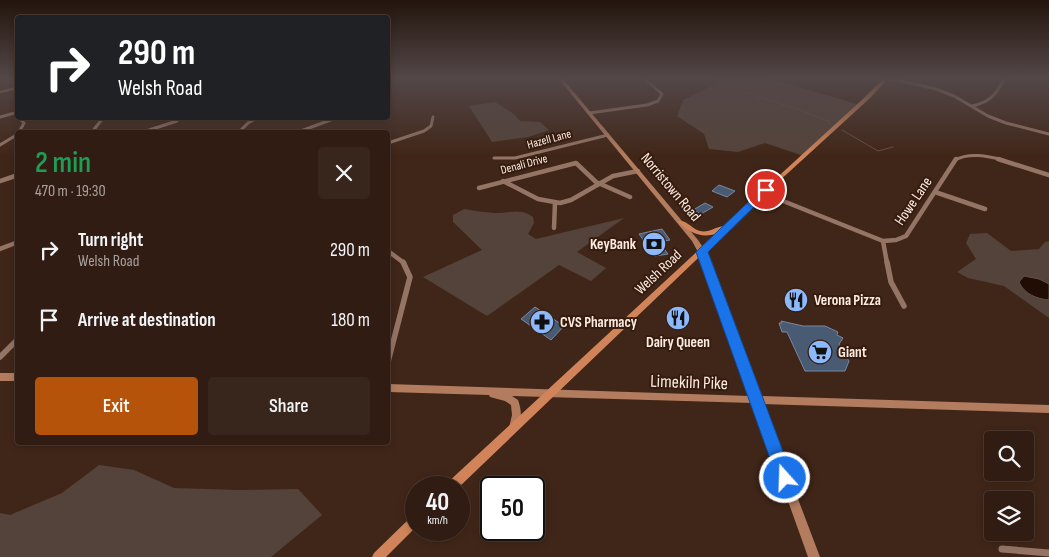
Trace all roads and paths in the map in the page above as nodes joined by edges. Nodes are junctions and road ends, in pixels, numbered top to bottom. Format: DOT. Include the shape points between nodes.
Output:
graph roads {
  1 [pos="582,104"];
  2 [pos="651,104"];
  3 [pos="861,104"];
  4 [pos="968,104"];
  5 [pos="982,104"];
  6 [pos="971,106"];
  7 [pos="589,113"];
  8 [pos="15,115"];
  9 [pos="0,117"];
  10 [pos="433,117"];
  11 [pos="101,120"];
  12 [pos="253,120"];
  13 [pos="331,120"];
  14 [pos="177,122"];
  15 [pos="94,130"];
  16 [pos="151,130"];
  17 [pos="241,130"];
  18 [pos="303,130"];
  19 [pos="1049,134"];
  20 [pos="608,135"];
  21 [pos="15,136"];
  22 [pos="390,142"];
  23 [pos="0,145"];
  24 [pos="494,158"];
  25 [pos="638,171"];
  26 [pos="1049,175"];
  27 [pos="15,176"];
  28 [pos="502,180"];
  29 [pos="0,181"];
  30 [pos="598,183"];
  31 [pos="479,188"];
  32 [pos="935,192"];
  33 [pos="763,194"];
  34 [pos="630,197"];
  35 [pos="555,203"];
  36 [pos="985,209"];
  37 [pos="738,217"];
  38 [pos="681,222"];
  39 [pos="554,228"];
  40 [pos="883,241"];
  41 [pos="15,243"];
  42 [pos="0,249"];
  43 [pos="702,252"];
  44 [pos="390,253"];
  45 [pos="904,306"];
  46 [pos="15,342"];
  47 [pos="390,354"];
  48 [pos="0,358"];
  49 [pos="0,377"];
  50 [pos="15,377"];
  51 [pos="390,388"];
  52 [pos="466,390"];
  53 [pos="550,393"];
  54 [pos="758,401"];
  55 [pos="1049,410"];
  56 [pos="514,428"];
  57 [pos="463,476"];
  58 [pos="405,531"];
  59 [pos="1002,549"];
  60 [pos="1049,554"];
  61 [pos="378,557"];
  62 [pos="814,557"];
  1 -- 7 [label="main road, Norristown Road"];
  2 -- 7 [label="street"];
  3 -- 33 [label="main road, Welsh Road"];
  4 -- 6 [label="street"];
  5 -- 6 [label="street"];
  6 -- 19 [label="street" via="1006,123"];
  7 -- 20 [label="main road, Norristown Road"];
  8 -- 9 [label="street"];
  10 -- 22 [label="street" via="431,126"];
  11 -- 15 [label="street"];
  12 -- 17 [label="street"];
  13 -- 18 [label="street"];
  14 -- 16 [label="street"];
  20 -- 24 [label="street, Hazell Lane" via="515,158"];
  20 -- 25 [label="main road, Norristown Road"];
  21 -- 23 [label="street"];
  25 -- 30 [label="street"];
  25 -- 38 [label="main road, Norristown Road"];
  26 -- 32 [label="street, Howe Lane" via="988,156 962,156"];
  27 -- 29 [label="street"];
  28 -- 30 [label="street, Denali Drive" via="576,163"];
  28 -- 31 [label="street, Denali Drive"];
  28 -- 35 [label="street" via="538,199"];
  30 -- 34 [label="street"];
  30 -- 35 [label="street" via="571,200"];
  32 -- 36 [label="street"];
  32 -- 40 [label="street, Howe Lane" via="906,236"];
  33 -- 37 [label="main road, Welsh Road"];
  33 -- 40 [label="street"];
  35 -- 39 [label="street"];
  37 -- 38 [label="main road" via="711,234 693,231"];
  37 -- 43 [label="main road, Welsh Road"];
  38 -- 43 [label="main road, Norristown Road"];
  40 -- 45 [label="street" via="891,282"];
  41 -- 42 [label="street"];
  43 -- 53 [label="main road, Welsh Road"];
  43 -- 54 [label="main road, Norristown Road"];
  44 -- 47 [label="street" via="403,260 410,277"];
  46 -- 48 [label="street"];
  49 -- 50 [label="main road"];
  51 -- 52 [label="main road, Limekiln Pike"];
  52 -- 53 [label="main road, Limekiln Pike"];
  52 -- 56 [label="main road" via="497,395 515,403"];
  53 -- 54 [label="main road, Limekiln Pike"];
  53 -- 56 [label="main road, Welsh Road"];
  54 -- 55 [label="main road, Limekiln Pike"];
  54 -- 62 [label="main road, Norristown Road"];
  56 -- 57 [label="main road, Welsh Road"];
  58 -- 61 [label="main road"];
  59 -- 60 [label="street"];
}
